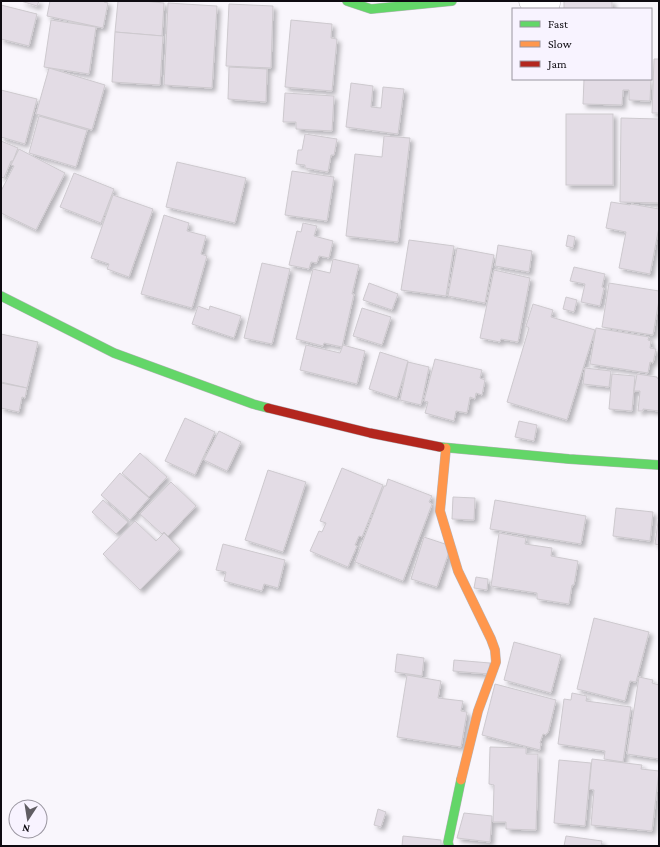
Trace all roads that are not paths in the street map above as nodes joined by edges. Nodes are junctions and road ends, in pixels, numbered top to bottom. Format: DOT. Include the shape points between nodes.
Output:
graph roads {
  1 [pos="347,1"];
  2 [pos="452,1"];
  3 [pos="1,296"];
  4 [pos="446,448"];
  5 [pos="659,465"];
  6 [pos="449,846"];
  1 -- 2 [label="main road" via="371,9"];
  3 -- 4 [label="main road" via="114,353 253,404 370,433"];
  4 -- 5 [label="main road"];
  4 -- 6 [label="main road" via="440,511 458,571 491,639 496,662 474,726"];
}
